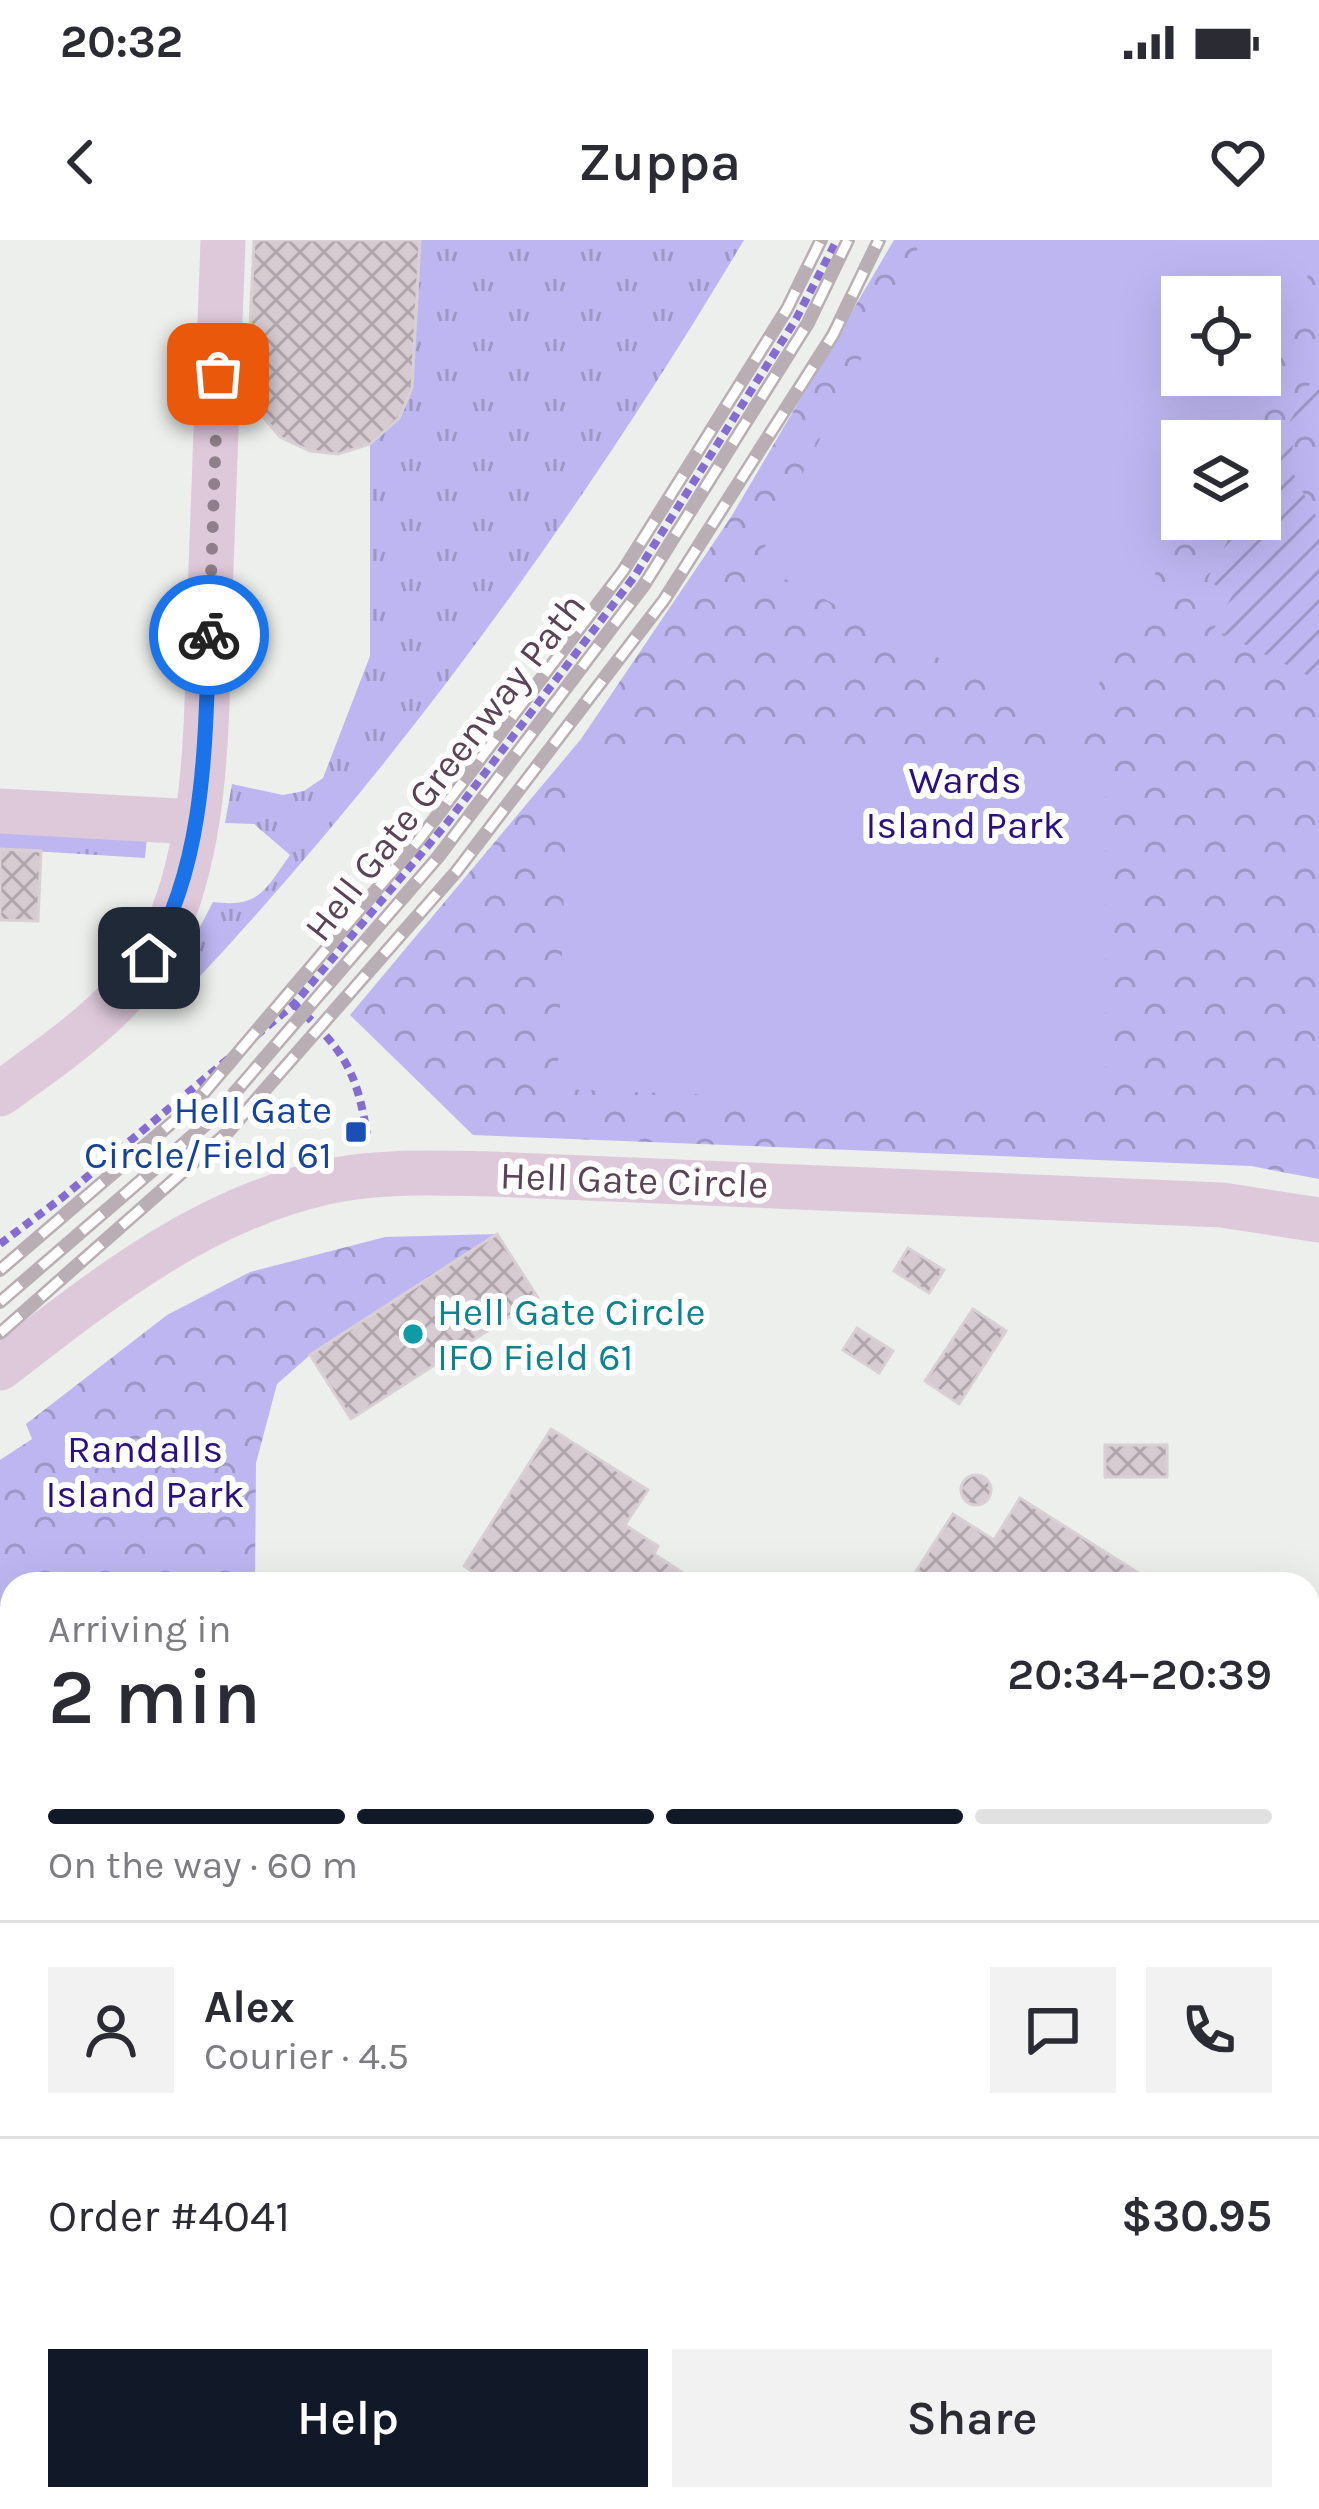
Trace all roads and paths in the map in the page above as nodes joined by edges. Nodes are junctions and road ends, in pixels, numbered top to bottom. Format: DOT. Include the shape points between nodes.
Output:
graph roads {
  1 [pos="223,240"];
  2 [pos="837,240"];
  3 [pos="0,811"];
  4 [pos="195,822"];
  5 [pos="294,1004"];
  6 [pos="0,1094"];
  7 [pos="376,1177"];
  8 [pos="1319,1220"];
  9 [pos="0,1244"];
  10 [pos="0,1368"];
  1 -- 4 [label="street"];
  2 -- 5 [label="path, Hell Gate Greenway Path" via="634,577 447,823"];
  3 -- 4 [label="street"];
  4 -- 6 [label="street" via="166,930 131,987"];
  5 -- 7 [label="path" via="336,1043 352,1074"];
  5 -- 9 [label="path, Hell Gate Greenway Path"];
  7 -- 8 [label="street, Hell Gate Circle" via="492,1174 1222,1205"];
  7 -- 10 [label="street, Hell Gate Circle" via="331,1181 230,1213 132,1270"];
}
